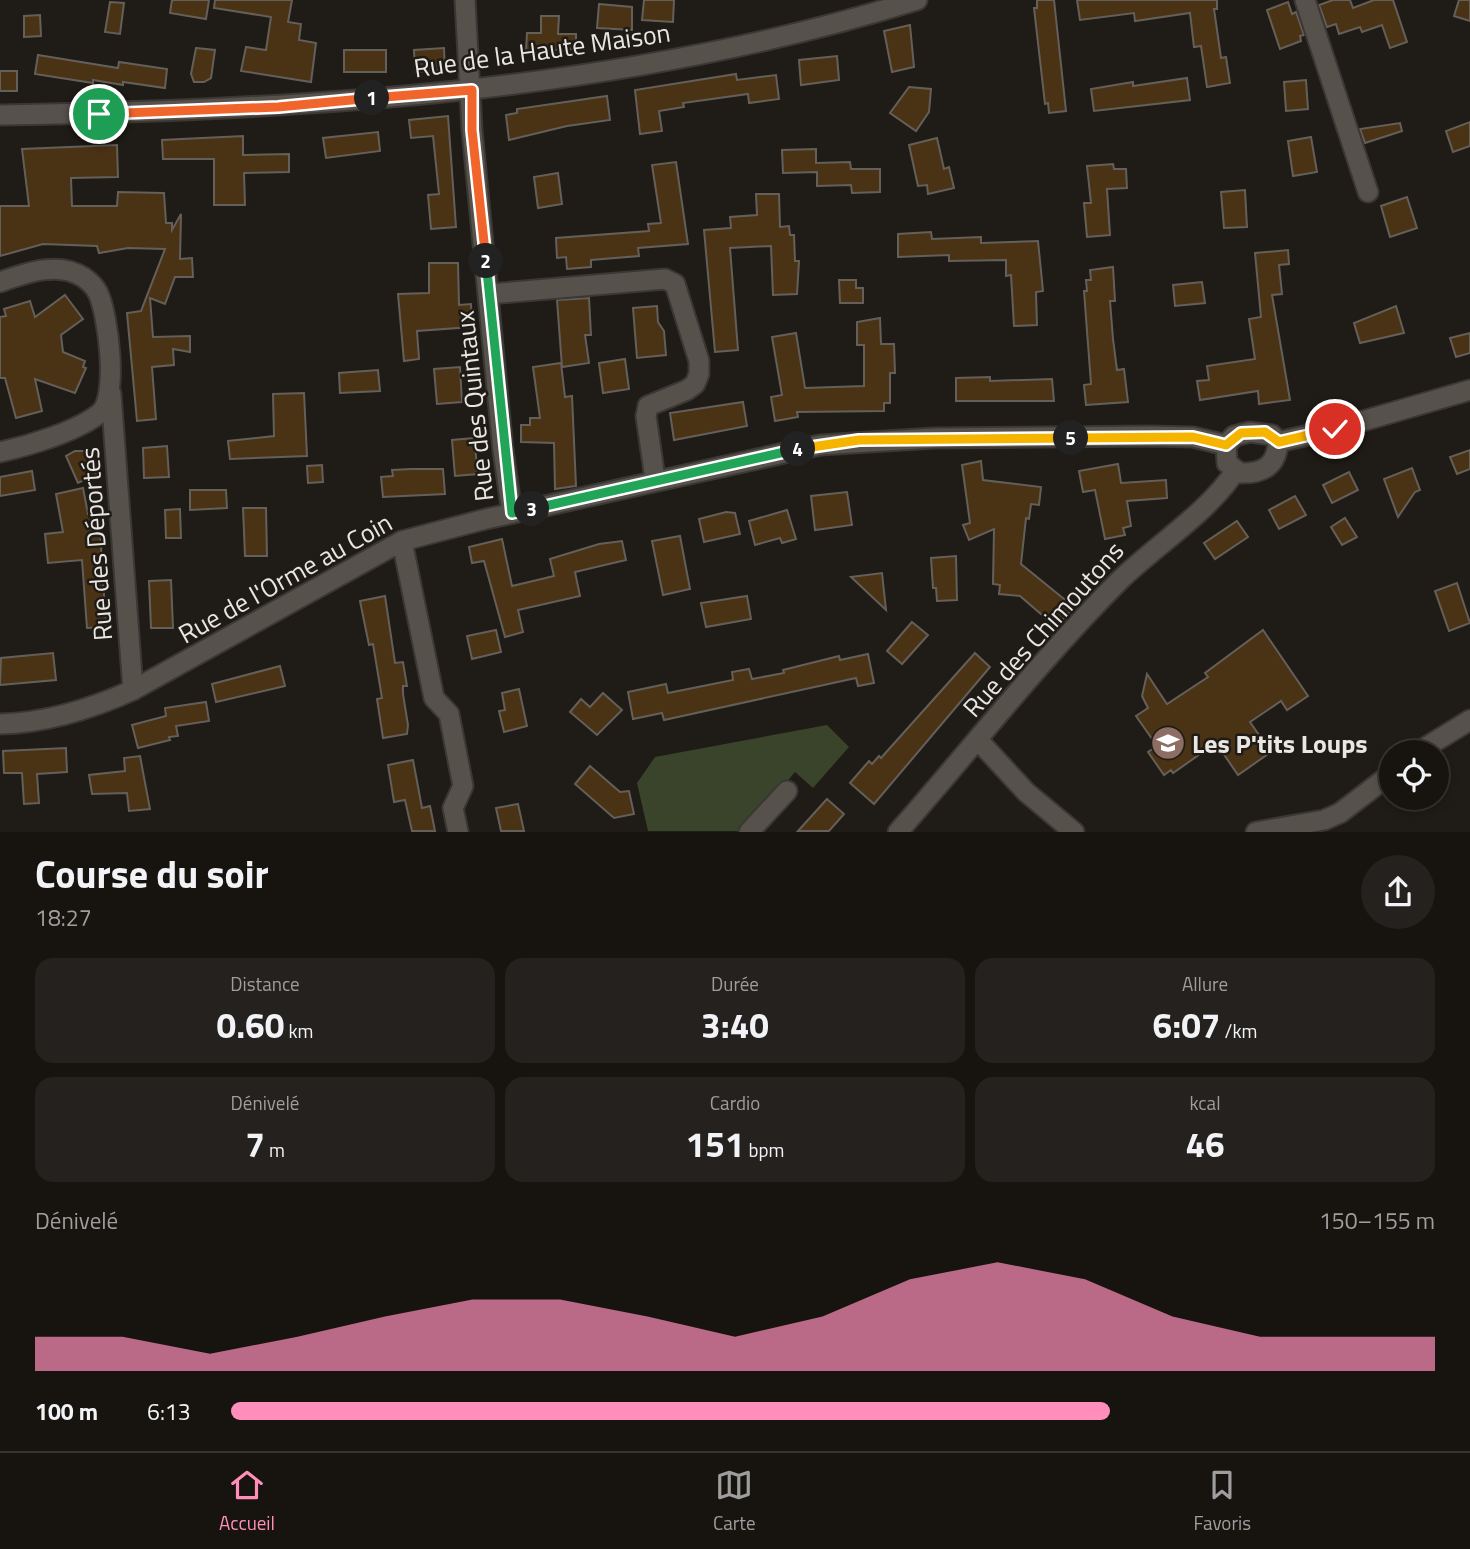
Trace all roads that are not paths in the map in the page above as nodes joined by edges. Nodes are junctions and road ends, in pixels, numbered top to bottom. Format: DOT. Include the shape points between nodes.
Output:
graph roads {
  1 [pos="465,0"];
  2 [pos="917,0"];
  3 [pos="1305,0"];
  4 [pos="472,90"];
  5 [pos="0,115"];
  6 [pos="1368,192"];
  7 [pos="0,282"];
  8 [pos="489,294"];
  9 [pos="1470,390"];
  10 [pos="111,394"];
  11 [pos="1279,442"];
  12 [pos="1226,445"];
  13 [pos="0,452"];
  14 [pos="1235,471"];
  15 [pos="655,479"];
  16 [pos="512,513"];
  17 [pos="402,541"];
  18 [pos="133,690"];
  19 [pos="1470,720"];
  20 [pos="0,724"];
  21 [pos="978,740"];
  22 [pos="1438,740"];
  23 [pos="1379,783"];
  24 [pos="787,791"];
  25 [pos="458,831"];
  26 [pos="749,831"];
  27 [pos="898,831"];
  28 [pos="1074,831"];
  29 [pos="1256,831"];
  1 -- 4 [label="street, Rue des Quintaux"];
  2 -- 4 [label="street, Rue de la Haute Maison" via="846,22 639,67"];
  3 -- 6 [label="street"];
  4 -- 5 [label="street, Rue de la Haute Maison" via="278,107"];
  4 -- 8 [label="street, Rue des Quintaux"];
  7 -- 10 [label="street, Rue des Déportés" via="47,269 65,270 83,277 97,290 104,310"];
  8 -- 15 [label="street" via="665,279 675,284 699,374 687,390 648,406"];
  8 -- 16 [label="street, Rue des Quintaux"];
  9 -- 11 [label="street"];
  10 -- 13 [label="street, Rue des Déportés" via="100,413 39,442"];
  10 -- 18 [label="street, Rue des Déportés"];
  11 -- 12 [label="street" via="1265,432 1250,432 1234,436"];
  11 -- 14 [label="street" via="1276,458 1267,468"];
  12 -- 14 [label="street" via="1227,463"];
  12 -- 15 [label="street, Rue de l'Orme au Coin" via="1193,437 1150,436 859,440"];
  14 -- 21 [label="street, Rue des Chimoutons" via="1217,496 1119,581"];
  15 -- 16 [label="street, Rue de l'Orme au Coin"];
  16 -- 17 [label="street, Rue de l'Orme au Coin"];
  17 -- 18 [label="street, Rue de l'Orme au Coin"];
  17 -- 25 [label="street" via="435,698 449,714 463,786 453,808"];
  18 -- 20 [label="street, Rue de l'Orme au Coin" via="52,719"];
  19 -- 22 [label="street"];
  21 -- 27 [label="street, Rue des Chimoutons"];
  21 -- 28 [label="street" via="1026,792"];
  23 -- 29 [label="street" via="1324,820"];
  24 -- 26 [label="street"];
}
